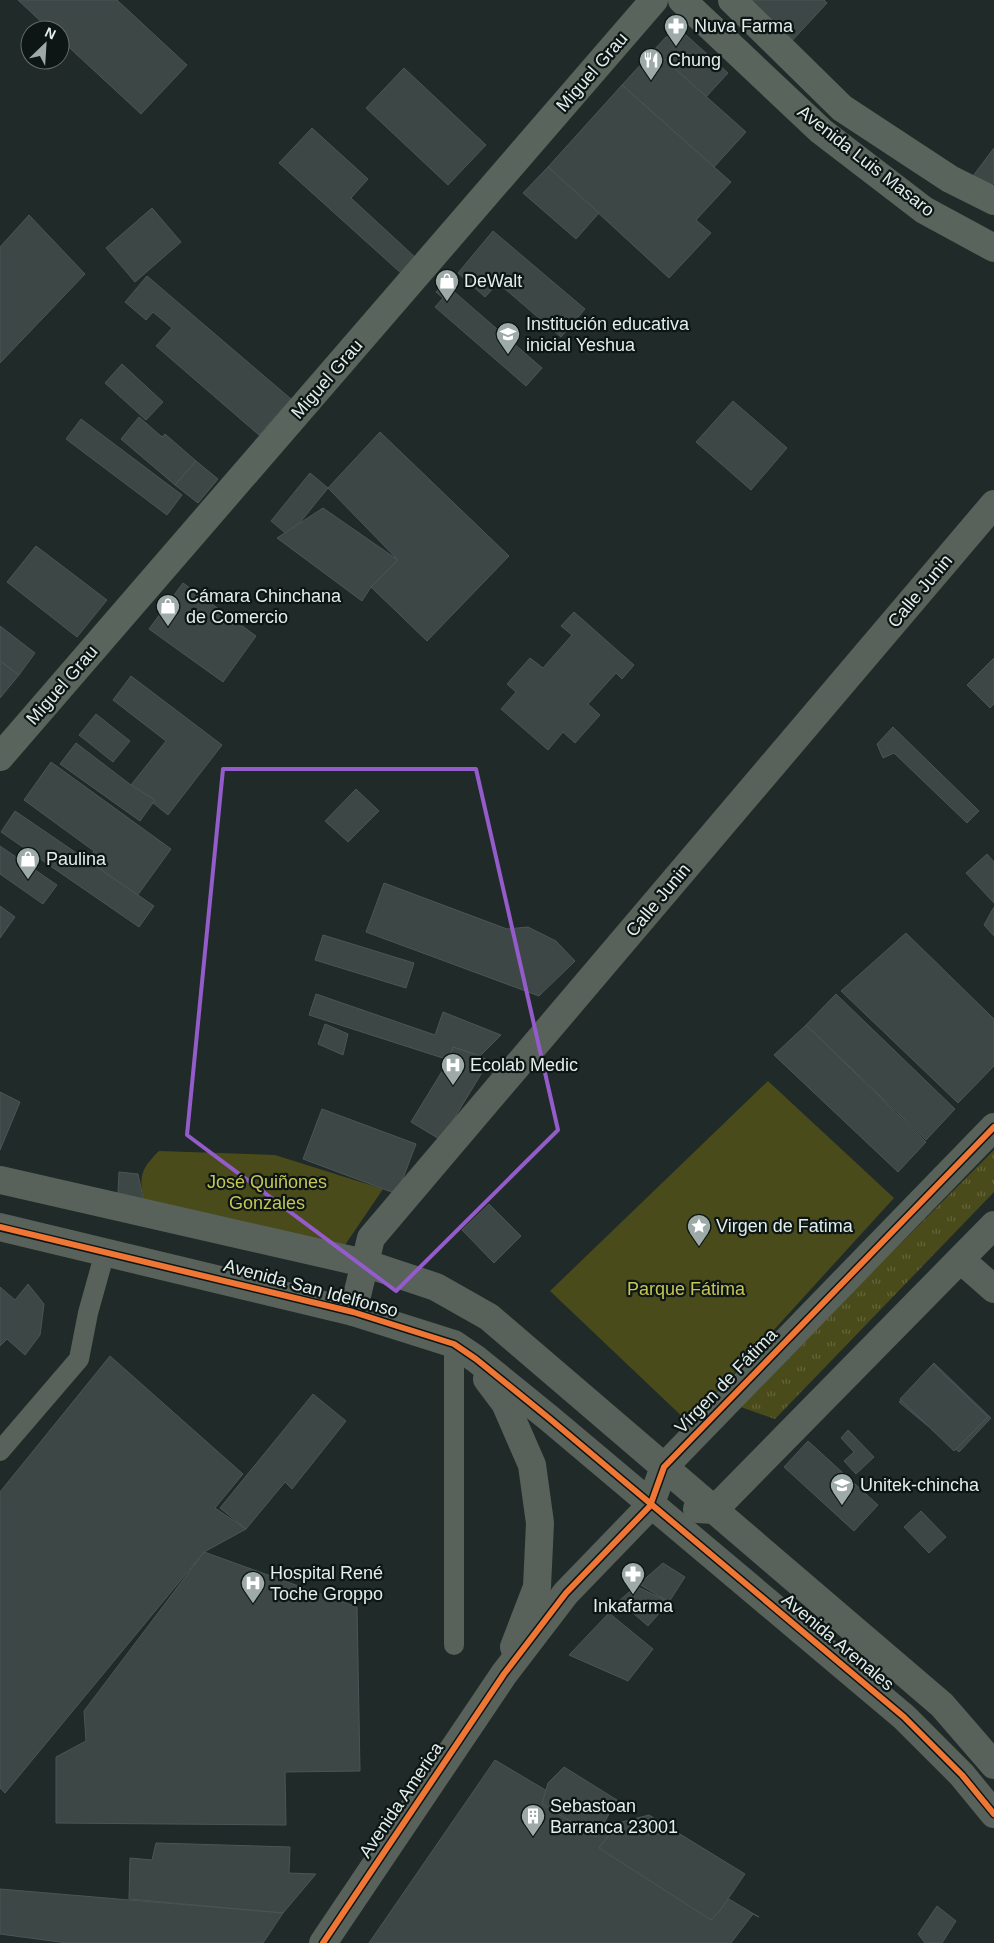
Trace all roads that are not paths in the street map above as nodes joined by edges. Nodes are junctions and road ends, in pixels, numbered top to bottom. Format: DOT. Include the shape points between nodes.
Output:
graph roads {
  1 [pos="654,0"];
  2 [pos="682,0"];
  3 [pos="732,0"];
  4 [pos="994,202"];
  5 [pos="994,248"];
  6 [pos="994,504"];
  7 [pos="0,757"];
  8 [pos="994,1126"];
  9 [pos="0,1180"];
  10 [pos="994,1225"];
  11 [pos="0,1227"];
  12 [pos="104,1252"];
  13 [pos="961,1260"];
  14 [pos="364,1263"];
  15 [pos="994,1289"];
  16 [pos="353,1312"];
  17 [pos="460,1348"];
  18 [pos="0,1451"];
  19 [pos="664,1467"];
  20 [pos="650,1506"];
  21 [pos="714,1510"];
  22 [pos="454,1645"];
  23 [pos="504,1674"];
  24 [pos="994,1765"];
  25 [pos="994,1814"];
  26 [pos="323,1943"];
  1 -- 7 [label="main road, Miguel Grau"];
  2 -- 5 [label="main road, Avenida Luis Masaro" via="821,131 924,210"];
  3 -- 4 [label="main road, Avenida Luis Masaro" via="842,108 950,179"];
  6 -- 14 [label="street, Calle Junin" via="371,1238"];
  8 -- 19 [label="street, Vírgen de Fátima"];
  9 -- 14 [label="street, Avenida San Idelfonso"];
  10 -- 13 [label="street"];
  11 -- 12 [label="street, Avenida San Idelfonso"];
  12 -- 16 [label="street, Avenida San Idelfonso"];
  12 -- 18 [label="lane" via="79,1359"];
  13 -- 15 [label="street"];
  13 -- 21 [label="street"];
  14 -- 16 [label="street, Calle Junin"];
  14 -- 19 [label="street, Avenida San Idelfonso" via="436,1287 489,1317"];
  16 -- 17 [label="street, Avenida San Idelfonso"];
  17 -- 20 [label="street, Avenida San Idelfonso" via="550,1419"];
  17 -- 22 [label="lane"];
  17 -- 23 [label="street" via="505,1403 517,1429 532,1465 540,1523 537,1587"];
  19 -- 20 [label="street, Vírgen de Fátima"];
  19 -- 21 [label="street, Avenida San Idelfonso"];
  20 -- 21 [label="street"];
  20 -- 23 [label="street, Vírgen de Fátima" via="566,1593"];
  20 -- 25 [label="street, Avenida Arenales" via="904,1717 962,1774"];
  21 -- 24 [label="street, Avenida San Idelfonso" via="942,1706"];
  23 -- 26 [label="street, Avenida America"];
}
